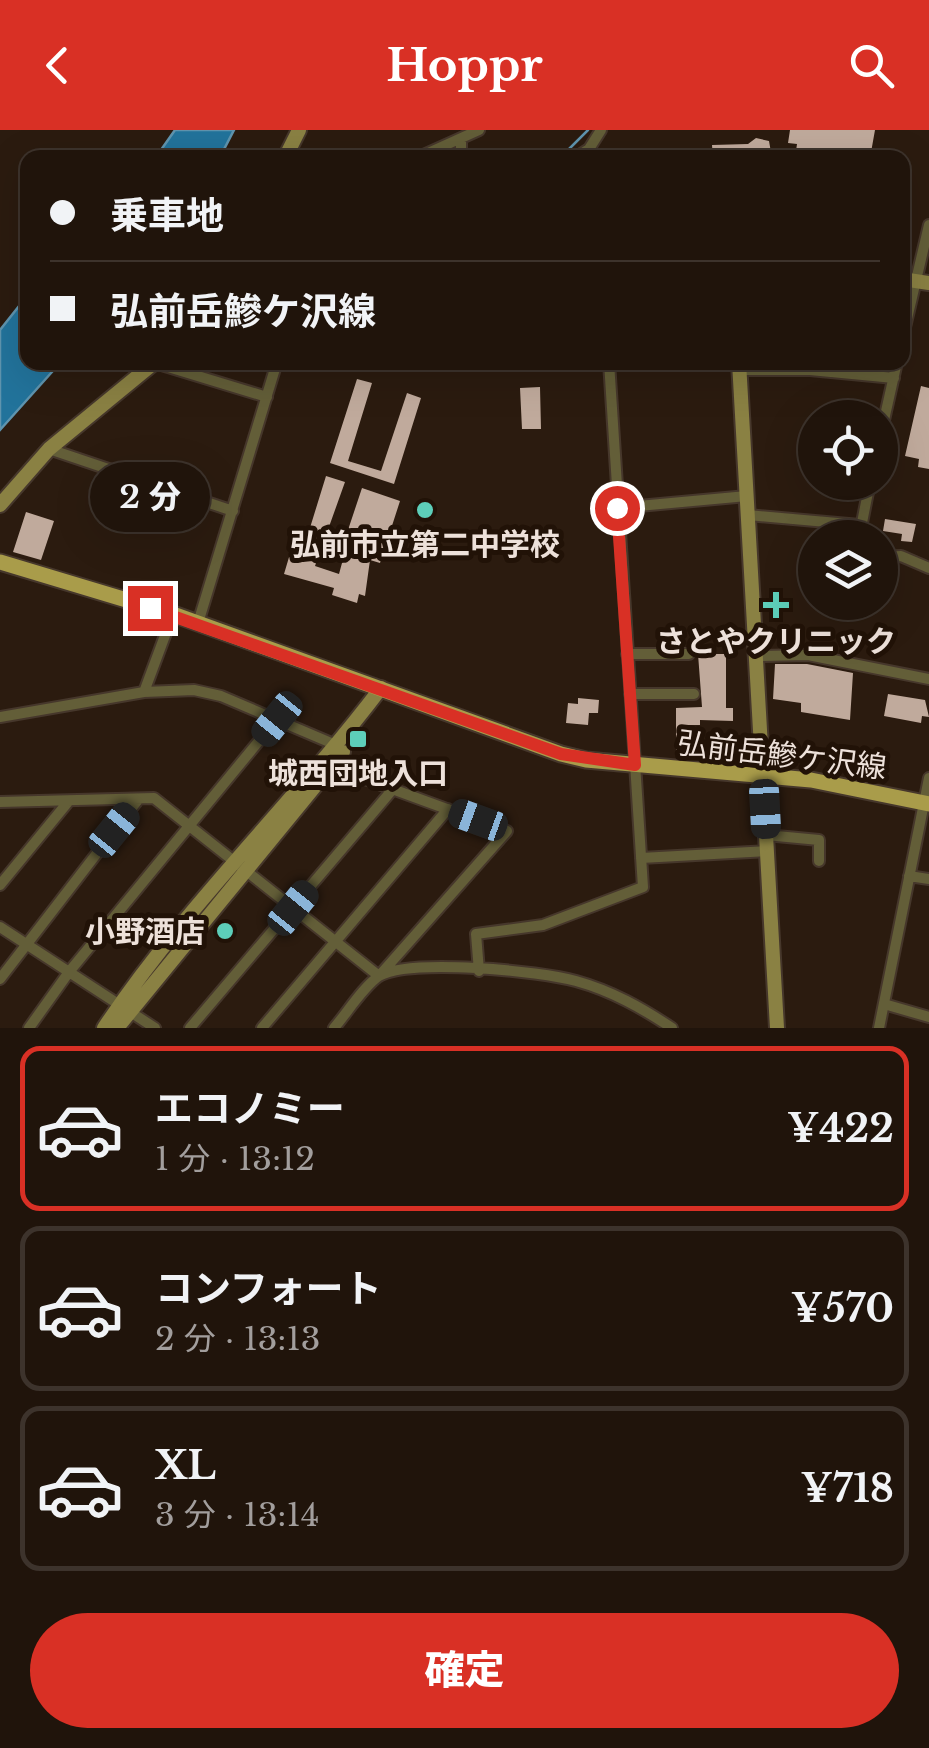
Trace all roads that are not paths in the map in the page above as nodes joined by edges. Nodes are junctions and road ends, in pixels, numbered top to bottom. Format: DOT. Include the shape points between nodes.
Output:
graph roads {
  1 [pos="480,130"];
  2 [pos="461,139"];
  3 [pos="436,150"];
  4 [pos="461,150"];
  5 [pos="929,225"];
  6 [pos="916,281"];
  7 [pos="910,306"];
  8 [pos="146,370"];
  9 [pos="177,370"];
  10 [pos="275,370"];
  11 [pos="609,370"];
  12 [pos="739,370"];
  13 [pos="810,370"];
  14 [pos="896,370"];
  15 [pos="894,378"];
  16 [pos="267,398"];
  17 [pos="889,400"];
  18 [pos="49,449"];
  19 [pos="746,496"];
  20 [pos="0,505"];
  21 [pos="617,508"];
  22 [pos="233,511"];
  23 [pos="748,515"];
  24 [pos="798,522"];
  25 [pos="898,556"];
  26 [pos="0,562"];
  27 [pos="929,568"];
  28 [pos="173,614"];
  29 [pos="198,623"];
  30 [pos="627,654"];
  31 [pos="689,654"];
  32 [pos="756,656"];
  33 [pos="929,679"];
  34 [pos="381,688"];
  35 [pos="144,692"];
  36 [pos="630,694"];
  37 [pos="694,694"];
  38 [pos="0,716"];
  39 [pos="277,719"];
  40 [pos="336,746"];
  41 [pos="635,765"];
  42 [pos="332,767"];
  43 [pos="763,775"];
  44 [pos="929,778"];
  45 [pos="393,789"];
  46 [pos="138,800"];
  47 [pos="0,802"];
  48 [pos="68,802"];
  49 [pos="926,803"];
  50 [pos="448,809"];
  51 [pos="187,826"];
  52 [pos="766,835"];
  53 [pos="767,852"];
  54 [pos="641,858"];
  55 [pos="819,861"];
  56 [pos="240,867"];
  57 [pos="909,876"];
  58 [pos="929,880"];
  59 [pos="0,885"];
  60 [pos="293,908"];
  61 [pos="0,927"];
  62 [pos="334,942"];
  63 [pos="24,943"];
  64 [pos="479,971"];
  65 [pos="70,972"];
  66 [pos="380,976"];
  67 [pos="0,978"];
  68 [pos="884,1004"];
  69 [pos="124,1008"];
  70 [pos="929,1016"];
  71 [pos="30,1028"];
  72 [pos="104,1028"];
  73 [pos="116,1028"];
  74 [pos="154,1028"];
  75 [pos="190,1028"];
  76 [pos="262,1028"];
  77 [pos="334,1028"];
  78 [pos="672,1028"];
  79 [pos="777,1028"];
  80 [pos="878,1028"];
  1 -- 2 [label="street"];
  2 -- 3 [label="street"];
  2 -- 4 [label="street"];
  5 -- 6 [label="street"];
  6 -- 7 [label="street"];
  8 -- 18 [label="street"];
  9 -- 16 [label="street"];
  10 -- 16 [label="street"];
  11 -- 21 [label="street"];
  12 -- 19 [label="street"];
  13 -- 15 [label="street"];
  14 -- 15 [label="street"];
  15 -- 17 [label="street"];
  16 -- 22 [label="street"];
  18 -- 20 [label="street"];
  18 -- 22 [label="street"];
  19 -- 21 [label="street"];
  19 -- 23 [label="street"];
  21 -- 30 [label="street"];
  22 -- 29 [label="street"];
  23 -- 24 [label="street"];
  23 -- 32 [label="street"];
  25 -- 27 [label="street"];
  26 -- 28 [label="main road, 弘前岳鰺ケ沢線"];
  28 -- 29 [label="main road, 弘前岳鰺ケ沢線"];
  28 -- 35 [label="street"];
  29 -- 34 [label="main road, 弘前岳鰺ケ沢線"];
  30 -- 31 [label="street"];
  30 -- 36 [label="street"];
  32 -- 33 [label="street" via="808,655"];
  32 -- 43 [label="street"];
  34 -- 40 [label="street"];
  34 -- 41 [label="main road, 弘前岳鰺ケ沢線" via="561,754"];
  34 -- 42 [label="street"];
  35 -- 38 [label="street"];
  35 -- 39 [label="street" via="208,693"];
  36 -- 37 [label="street"];
  36 -- 41 [label="street"];
  39 -- 40 [label="street"];
  39 -- 51 [label="street"];
  40 -- 56 [label="street"];
  41 -- 43 [label="main road, 弘前岳鰺ケ沢線"];
  41 -- 54 [label="street"];
  42 -- 45 [label="street"];
  42 -- 56 [label="street"];
  43 -- 49 [label="main road, 弘前岳鰺ケ沢線"];
  43 -- 52 [label="street"];
  44 -- 49 [label="street"];
  45 -- 50 [label="street"];
  45 -- 60 [label="street"];
  46 -- 48 [label="street"];
  46 -- 51 [label="street" via="154,798"];
  46 -- 63 [label="street"];
  47 -- 48 [label="street"];
  48 -- 59 [label="street"];
  49 -- 57 [label="street"];
  50 -- 62 [label="street"];
  50 -- 66 [label="street" via="507,830"];
  51 -- 56 [label="street"];
  51 -- 65 [label="street"];
  52 -- 53 [label="street"];
  52 -- 55 [label="street" via="820,840"];
  53 -- 54 [label="street"];
  53 -- 79 [label="street"];
  54 -- 64 [label="street" via="643,886 542,925 476,934"];
  56 -- 60 [label="street"];
  56 -- 69 [label="street"];
  57 -- 58 [label="street"];
  57 -- 68 [label="street"];
  60 -- 62 [label="street"];
  60 -- 75 [label="street"];
  61 -- 63 [label="street"];
  62 -- 66 [label="street"];
  62 -- 76 [label="street"];
  63 -- 65 [label="street"];
  63 -- 67 [label="street"];
  64 -- 66 [label="street" via="436,966"];
  64 -- 78 [label="street" via="575,981 634,1002"];
  65 -- 69 [label="street"];
  65 -- 71 [label="street"];
  66 -- 77 [label="street"];
  68 -- 70 [label="street"];
  68 -- 80 [label="street"];
  69 -- 72 [label="street"];
  69 -- 73 [label="street"];
  69 -- 74 [label="street"];
}
